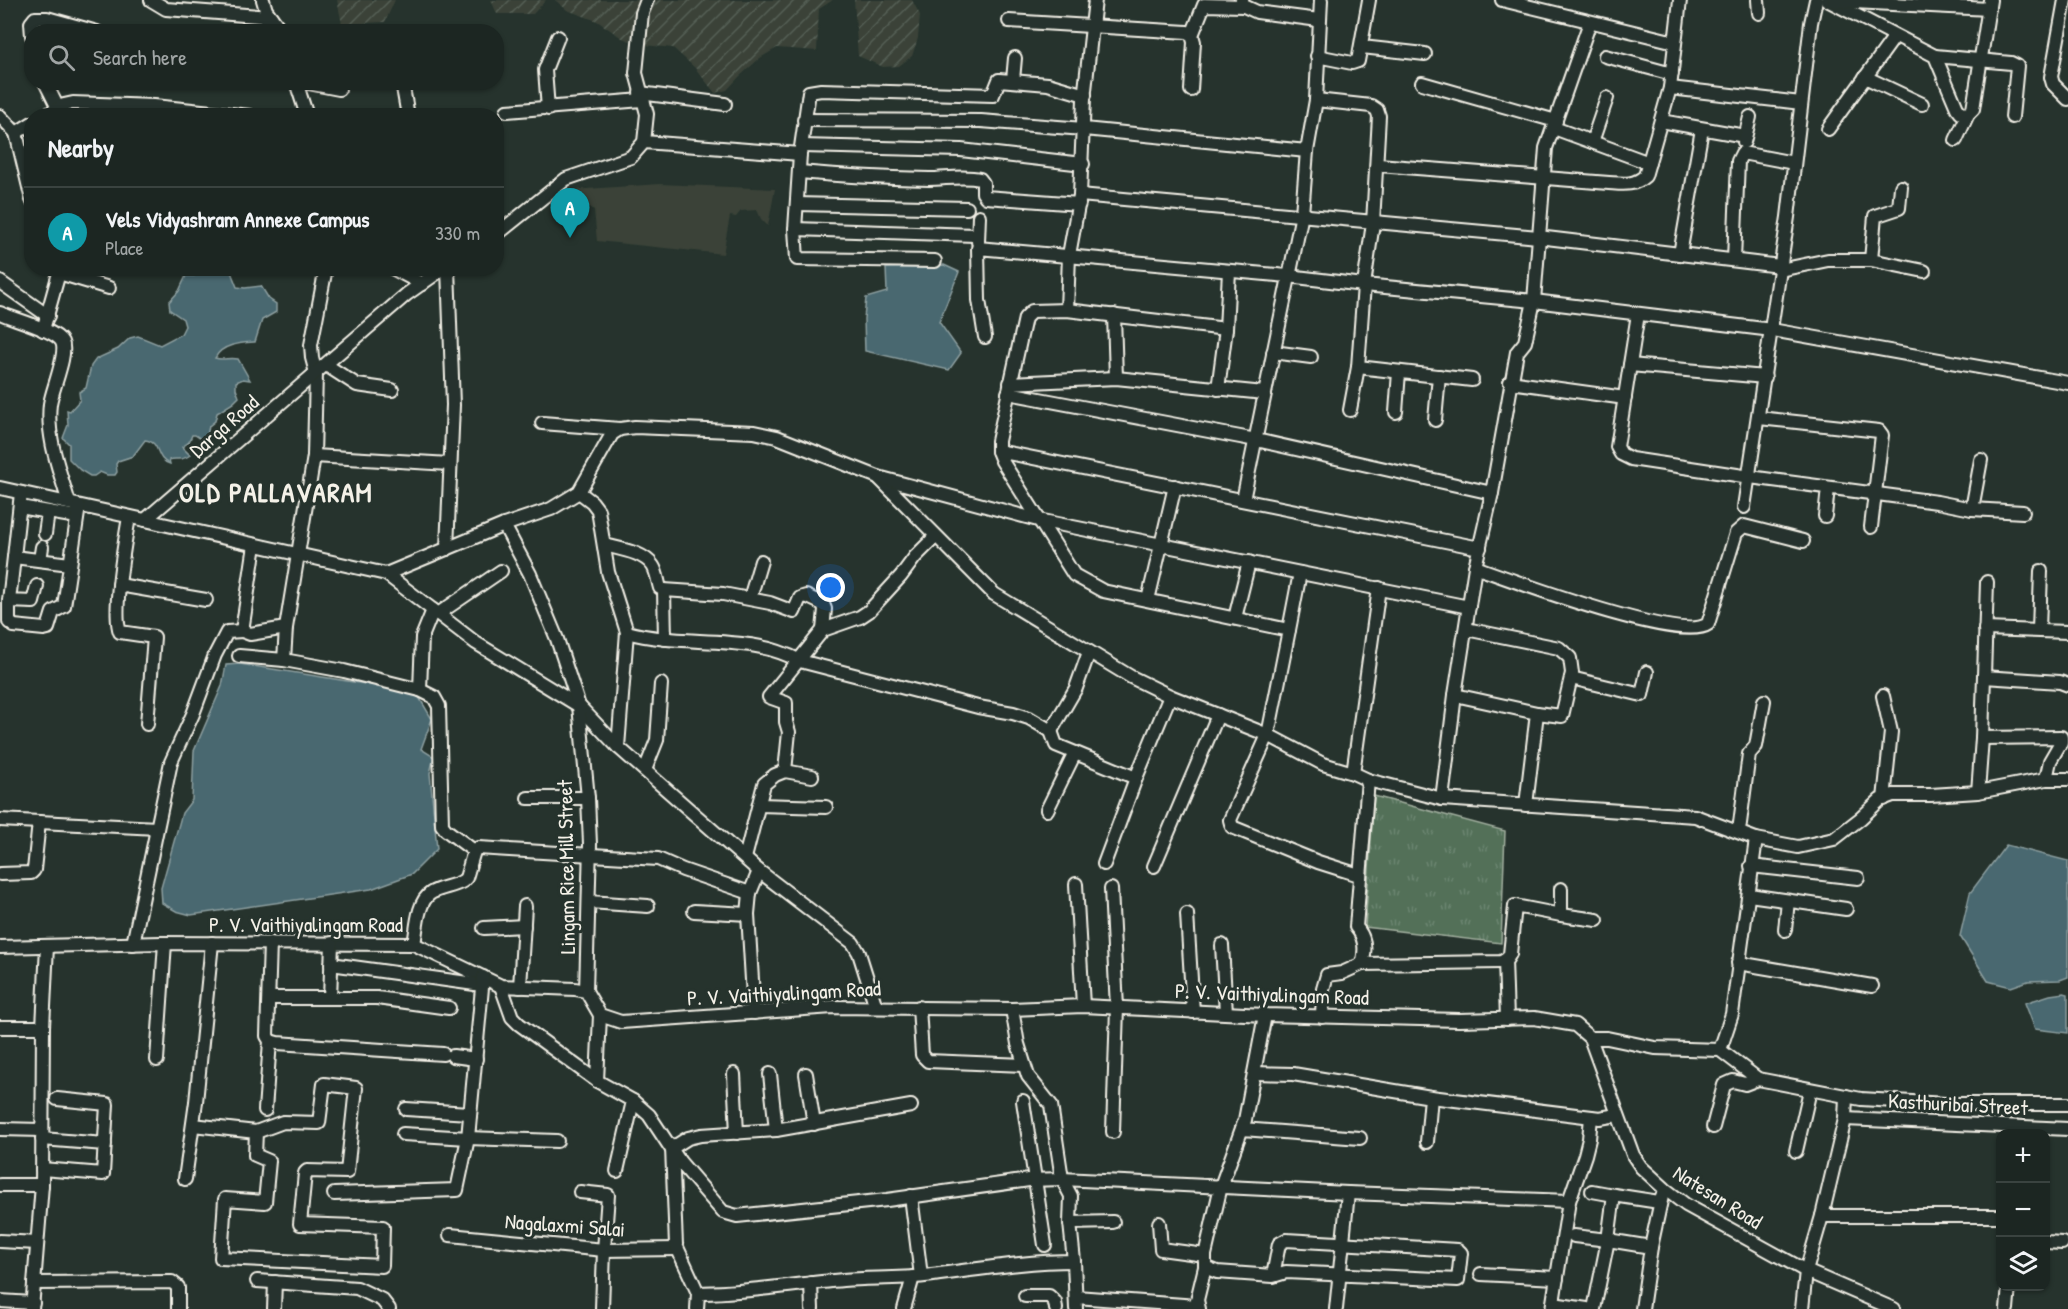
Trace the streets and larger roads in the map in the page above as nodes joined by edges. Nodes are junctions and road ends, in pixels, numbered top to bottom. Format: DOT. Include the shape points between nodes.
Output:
graph roads {
  1 [pos="151,0"];
  2 [pos="263,0"];
  3 [pos="647,0"];
  4 [pos="1095,0"];
  5 [pos="1321,0"];
  6 [pos="1370,0"];
  7 [pos="1502,0"];
  8 [pos="1680,0"];
  9 [pos="1758,0"];
  10 [pos="1824,0"];
  11 [pos="2065,0"];
  12 [pos="1243,3"];
  13 [pos="1990,4"];
  14 [pos="1759,14"];
  15 [pos="271,17"];
  16 [pos="1319,20"];
  17 [pos="1009,21"];
  18 [pos="1590,22"];
  19 [pos="31,24"];
  20 [pos="68,24"];
  21 [pos="276,24"];
  22 [pos="1091,27"];
  23 [pos="1192,35"];
  24 [pos="1895,36"];
  25 [pos="558,37"];
  26 [pos="1674,42"];
  27 [pos="1362,47"];
  28 [pos="1425,54"];
  29 [pos="1317,56"];
  30 [pos="1605,56"];
  31 [pos="1935,56"];
  32 [pos="1015,58"];
  33 [pos="1980,61"];
  34 [pos="1672,74"];
  35 [pos="1865,77"];
  36 [pos="1013,80"];
  37 [pos="1422,83"];
  38 [pos="1670,88"];
  39 [pos="49,90"];
  40 [pos="299,90"];
  41 [pos="403,90"];
  42 [pos="1191,90"];
  43 [pos="1085,95"];
  44 [pos="641,97"];
  45 [pos="1607,98"];
  46 [pos="2068,99"];
  47 [pos="1316,100"];
  48 [pos="1801,103"];
  49 [pos="725,104"];
  50 [pos="1922,104"];
  51 [pos="58,108"];
  52 [pos="66,108"];
  53 [pos="173,108"];
  54 [pos="304,108"];
  55 [pos="407,108"];
  56 [pos="548,109"];
  57 [pos="507,111"];
  58 [pos="1968,114"];
  59 [pos="0,116"];
  60 [pos="1749,117"];
  61 [pos="2012,117"];
  62 [pos="804,120"];
  63 [pos="1661,121"];
  64 [pos="1555,124"];
  65 [pos="24,128"];
  66 [pos="1084,129"];
  67 [pos="1702,129"];
  68 [pos="1828,129"];
  69 [pos="16,133"];
  70 [pos="1745,136"];
  71 [pos="1956,140"];
  72 [pos="644,142"];
  73 [pos="1592,142"];
  74 [pos="801,150"];
  75 [pos="1307,151"];
  76 [pos="1742,153"];
  77 [pos="1649,163"];
  78 [pos="1794,163"];
  79 [pos="1083,164"];
  80 [pos="1378,165"];
  81 [pos="24,171"];
  82 [pos="800,172"];
  83 [pos="1542,177"];
  84 [pos="1901,188"];
  85 [pos="1080,199"];
  86 [pos="797,204"];
  87 [pos="967,208"];
  88 [pos="1302,214"];
  89 [pos="979,216"];
  90 [pos="1372,223"];
  91 [pos="504,229"];
  92 [pos="795,229"];
  93 [pos="1538,237"];
  94 [pos="978,243"];
  95 [pos="1680,254"];
  96 [pos="1069,255"];
  97 [pos="1734,260"];
  98 [pos="1871,260"];
  99 [pos="935,261"];
  100 [pos="1780,268"];
  101 [pos="1229,271"];
  102 [pos="1924,271"];
  103 [pos="58,276"];
  104 [pos="74,276"];
  105 [pos="324,276"];
  106 [pos="407,276"];
  107 [pos="434,276"];
  108 [pos="446,276"];
  109 [pos="1288,276"];
  110 [pos="0,282"];
  111 [pos="422,284"];
  112 [pos="1364,285"];
  113 [pos="109,288"];
  114 [pos="1534,301"];
  115 [pos="1067,310"];
  116 [pos="0,314"];
  117 [pos="1638,314"];
  118 [pos="1113,315"];
  119 [pos="48,316"];
  120 [pos="1226,329"];
  121 [pos="43,330"];
  122 [pos="1772,330"];
  123 [pos="985,337"];
  124 [pos="1273,352"];
  125 [pos="1311,357"];
  126 [pos="1630,365"];
  127 [pos="1358,367"];
  128 [pos="321,369"];
  129 [pos="1399,372"];
  130 [pos="1439,376"];
  131 [pos="1765,377"];
  132 [pos="1116,378"];
  133 [pos="1472,380"];
  134 [pos="1510,382"];
  135 [pos="2068,383"];
  136 [pos="1009,388"];
  137 [pos="1218,389"];
  138 [pos="392,390"];
  139 [pos="1264,393"];
  140 [pos="1626,398"];
  141 [pos="1350,410"];
  142 [pos="1396,412"];
  143 [pos="1759,418"];
  144 [pos="1435,420"];
  145 [pos="542,423"];
  146 [pos="620,429"];
  147 [pos="1256,440"];
  148 [pos="998,451"];
  149 [pos="314,456"];
  150 [pos="1981,460"];
  151 [pos="450,464"];
  152 [pos="878,477"];
  153 [pos="1750,477"];
  154 [pos="1175,486"];
  155 [pos="0,488"];
  156 [pos="1828,488"];
  157 [pos="579,492"];
  158 [pos="21,493"];
  159 [pos="1492,493"];
  160 [pos="1875,494"];
  161 [pos="1243,500"];
  162 [pos="20,507"];
  163 [pos="1744,507"];
  164 [pos="75,509"];
  165 [pos="1972,509"];
  166 [pos="48,512"];
  167 [pos="2024,512"];
  168 [pos="1825,516"];
  169 [pos="129,517"];
  170 [pos="145,520"];
  171 [pos="1038,520"];
  172 [pos="504,525"];
  173 [pos="1871,527"];
  174 [pos="45,534"];
  175 [pos="936,536"];
  176 [pos="1803,541"];
  177 [pos="255,545"];
  178 [pos="605,545"];
  179 [pos="1161,545"];
  180 [pos="42,547"];
  181 [pos="1480,548"];
  182 [pos="447,549"];
  183 [pos="298,555"];
  184 [pos="14,557"];
  185 [pos="40,560"];
  186 [pos="761,561"];
  187 [pos="1249,562"];
  188 [pos="70,564"];
  189 [pos="1475,567"];
  190 [pos="501,571"];
  191 [pos="2041,571"];
  192 [pos="1300,573"];
  193 [pos="386,574"];
  194 [pos="1987,582"];
  195 [pos="119,585"];
  196 [pos="37,586"];
  197 [pos="1379,588"];
  198 [pos="664,590"];
  199 [pos="750,598"];
  200 [pos="206,600"];
  201 [pos="1149,600"];
  202 [pos="9,601"];
  203 [pos="1469,606"];
  204 [pos="435,612"];
  205 [pos="1235,618"];
  206 [pos="286,628"];
  207 [pos="1466,629"];
  208 [pos="1985,629"];
  209 [pos="823,630"];
  210 [pos="1289,630"];
  211 [pos="2039,630"];
  212 [pos="242,631"];
  213 [pos="627,632"];
  214 [pos="2068,632"];
  215 [pos="665,639"];
  216 [pos="1089,652"];
  217 [pos="239,656"];
  218 [pos="284,660"];
  219 [pos="800,661"];
  220 [pos="1647,672"];
  221 [pos="1984,677"];
  222 [pos="1570,678"];
  223 [pos="661,684"];
  224 [pos="2068,685"];
  225 [pos="420,690"];
  226 [pos="1455,695"];
  227 [pos="1170,696"];
  228 [pos="1883,696"];
  229 [pos="1764,701"];
  230 [pos="579,706"];
  231 [pos="1537,713"];
  232 [pos="1218,715"];
  233 [pos="147,724"];
  234 [pos="1051,731"];
  235 [pos="1268,735"];
  236 [pos="1982,738"];
  237 [pos="618,747"];
  238 [pos="1075,753"];
  239 [pos="645,770"];
  240 [pos="785,771"];
  241 [pos="1353,773"];
  242 [pos="812,776"];
  243 [pos="1136,778"];
  244 [pos="2046,779"];
  245 [pos="2068,779"];
  246 [pos="1368,780"];
  247 [pos="1978,792"];
  248 [pos="528,798"];
  249 [pos="588,798"];
  250 [pos="1442,799"];
  251 [pos="1884,799"];
  252 [pos="759,805"];
  253 [pos="1526,805"];
  254 [pos="826,807"];
  255 [pos="1047,810"];
  256 [pos="0,820"];
  257 [pos="39,822"];
  258 [pos="157,828"];
  259 [pos="1739,831"];
  260 [pos="1756,839"];
  261 [pos="474,851"];
  262 [pos="589,856"];
  263 [pos="745,858"];
  264 [pos="1104,864"];
  265 [pos="1154,866"];
  266 [pos="1751,867"];
  267 [pos="759,871"];
  268 [pos="0,874"];
  269 [pos="1359,875"];
  270 [pos="1858,878"];
  271 [pos="1076,884"];
  272 [pos="1111,889"];
  273 [pos="1562,889"];
  274 [pos="750,893"];
  275 [pos="1749,895"];
  276 [pos="1788,901"];
  277 [pos="589,902"];
  278 [pos="525,906"];
  279 [pos="648,906"];
  280 [pos="1846,909"];
  281 [pos="694,910"];
  282 [pos="748,914"];
  283 [pos="1187,914"];
  284 [pos="1561,915"];
  285 [pos="1597,920"];
  286 [pos="524,926"];
  287 [pos="484,928"];
  288 [pos="1785,930"];
  289 [pos="165,943"];
  290 [pos="212,943"];
  291 [pos="270,943"];
  292 [pos="332,943"];
  293 [pos="133,944"];
  294 [pos="414,944"];
  295 [pos="1222,945"];
  296 [pos="47,946"];
  297 [pos="0,947"];
  298 [pos="1505,960"];
  299 [pos="1738,963"];
  300 [pos="332,964"];
  301 [pos="1362,964"];
  302 [pos="482,981"];
  303 [pos="501,986"];
  304 [pos="1872,986"];
  305 [pos="520,987"];
  306 [pos="586,992"];
  307 [pos="269,998"];
  308 [pos="330,998"];
  309 [pos="876,1006"];
  310 [pos="919,1006"];
  311 [pos="1083,1006"];
  312 [pos="449,1008"];
  313 [pos="1117,1008"];
  314 [pos="1012,1009"];
  315 [pos="754,1012"];
  316 [pos="1193,1012"];
  317 [pos="1226,1013"];
  318 [pos="600,1015"];
  319 [pos="1265,1015"];
  320 [pos="1322,1017"];
  321 [pos="1507,1019"];
  322 [pos="0,1027"];
  323 [pos="43,1027"];
  324 [pos="1590,1038"];
  325 [pos="270,1041"];
  326 [pos="1720,1050"];
  327 [pos="476,1059"];
  328 [pos="157,1060"];
  329 [pos="1024,1065"];
  330 [pos="1255,1073"];
  331 [pos="734,1074"];
  332 [pos="770,1074"];
  333 [pos="806,1074"];
  334 [pos="1758,1079"];
  335 [pos="597,1080"];
  336 [pos="1810,1090"];
  337 [pos="1845,1096"];
  338 [pos="1431,1097"];
  339 [pos="57,1099"];
  340 [pos="633,1101"];
  341 [pos="1023,1101"];
  342 [pos="2068,1104"];
  343 [pos="911,1106"];
  344 [pos="406,1109"];
  345 [pos="265,1110"];
  346 [pos="469,1113"];
  347 [pos="1617,1115"];
  348 [pos="1591,1117"];
  349 [pos="1845,1119"];
  350 [pos="814,1124"];
  351 [pos="193,1125"];
  352 [pos="1713,1127"];
  353 [pos="0,1129"];
  354 [pos="1242,1129"];
  355 [pos="2068,1129"];
  356 [pos="776,1130"];
  357 [pos="256,1132"];
  358 [pos="1113,1132"];
  359 [pos="737,1133"];
  360 [pos="42,1134"];
  361 [pos="403,1134"];
  362 [pos="468,1138"];
  363 [pos="1360,1138"];
  364 [pos="557,1141"];
  365 [pos="1427,1142"];
  366 [pos="105,1144"];
  367 [pos="672,1148"];
  368 [pos="1796,1150"];
  369 [pos="42,1169"];
  370 [pos="617,1171"];
  371 [pos="185,1179"];
  372 [pos="1034,1179"];
  373 [pos="1062,1179"];
  374 [pos="0,1185"];
  375 [pos="42,1185"];
  376 [pos="1221,1186"];
  377 [pos="1665,1189"];
  378 [pos="1592,1191"];
  379 [pos="580,1192"];
  380 [pos="1348,1193"];
  381 [pos="333,1194"];
  382 [pos="1614,1195"];
  383 [pos="911,1196"];
  384 [pos="1569,1201"];
  385 [pos="1659,1202"];
  386 [pos="1822,1216"];
  387 [pos="1996,1216"];
  388 [pos="1113,1222"];
  389 [pos="1070,1223"];
  390 [pos="1159,1223"];
  391 [pos="450,1235"];
  392 [pos="1574,1236"];
  393 [pos="1608,1240"];
  394 [pos="0,1241"];
  395 [pos="2050,1242"];
  396 [pos="37,1243"];
  397 [pos="2062,1243"];
  398 [pos="1343,1244"];
  399 [pos="1045,1245"];
  400 [pos="1651,1247"];
  401 [pos="677,1249"];
  402 [pos="604,1250"];
  403 [pos="1074,1261"];
  404 [pos="1205,1261"];
  405 [pos="1806,1271"];
  406 [pos="1340,1274"];
  407 [pos="1481,1274"];
  408 [pos="917,1276"];
  409 [pos="1273,1276"];
  410 [pos="1557,1278"];
  411 [pos="257,1281"];
  412 [pos="275,1282"];
  413 [pos="34,1283"];
  414 [pos="811,1283"];
  415 [pos="2009,1291"];
  416 [pos="698,1293"];
  417 [pos="1025,1296"];
  418 [pos="0,1300"];
  419 [pos="1076,1303"];
  420 [pos="32,1306"];
  421 [pos="1198,1307"];
  422 [pos="1552,1307"];
  423 [pos="178,1309"];
  424 [pos="274,1309"];
  425 [pos="389,1309"];
  426 [pos="602,1309"];
  427 [pos="697,1309"];
  428 [pos="812,1309"];
  429 [pos="904,1309"];
  430 [pos="1056,1309"];
  431 [pos="1336,1309"];
  432 [pos="1587,1309"];
  433 [pos="1594,1309"];
  434 [pos="1642,1309"];
  435 [pos="1802,1309"];
  436 [pos="1894,1309"];
  437 [pos="2007,1309"];
  1 -- 15 [label="street" via="166,9"];
  2 -- 15 [label="street"];
  3 -- 44 [label="street" via="642,13 636,73"];
  4 -- 22 [label="street"];
  5 -- 16 [label="street"];
  6 -- 27 [label="street"];
  7 -- 18 [label="street"];
  8 -- 26 [label="street"];
  9 -- 14 [label="street"];
  10 -- 13 [label="street"];
  10 -- 24 [label="street"];
  10 -- 48 [label="street" via="1811,22"];
  11 -- 46 [label="street" via="2051,77"];
  12 -- 16 [label="street" via="1257,12"];
  12 -- 23 [label="street" via="1204,5"];
  13 -- 33 [label="street"];
  15 -- 21 [label="street"];
  16 -- 29 [label="street"];
  17 -- 22 [label="street"];
  18 -- 26 [label="street"];
  18 -- 64 [label="street"];
  19 -- 20 [label="street" via="35,18"];
  22 -- 23 [label="street" via="1183,31"];
  22 -- 43 [label="street"];
  23 -- 42 [label="street"];
  24 -- 31 [label="street"];
  24 -- 35 [label="street"];
  25 -- 56 [label="street" via="545,70"];
  26 -- 34 [label="street"];
  27 -- 28 [label="street"];
  27 -- 29 [label="street" via="1355,63"];
  29 -- 47 [label="street"];
  30 -- 34 [label="street"];
  31 -- 33 [label="street"];
  31 -- 58 [label="street" via="1957,108"];
  32 -- 36 [label="street"];
  33 -- 58 [label="street" via="1973,109"];
  33 -- 61 [label="street" via="2017,66"];
  34 -- 38 [label="street"];
  35 -- 50 [label="street"];
  35 -- 68 [label="street"];
  36 -- 43 [label="street" via="1048,84"];
  36 -- 62 [label="street" via="999,80 993,95 813,90 807,94"];
  37 -- 64 [label="street"];
  38 -- 48 [label="street"];
  38 -- 63 [label="street"];
  39 -- 51 [label="street"];
  40 -- 54 [label="street"];
  41 -- 55 [label="street"];
  43 -- 66 [label="street"];
  44 -- 49 [label="street"];
  44 -- 56 [label="street"];
  44 -- 72 [label="street" via="647,114"];
  45 -- 73 [label="street"];
  47 -- 75 [label="street"];
  47 -- 80 [label="street" via="1377,110"];
  48 -- 78 [label="street"];
  52 -- 53 [label="street" via="73,103"];
  56 -- 57 [label="street"];
  58 -- 71 [label="street"];
  59 -- 69 [label="street"];
  60 -- 70 [label="street"];
  62 -- 66 [label="street" via="981,122"];
  62 -- 74 [label="street"];
  63 -- 67 [label="street"];
  63 -- 77 [label="street"];
  64 -- 73 [label="street"];
  64 -- 83 [label="street" via="1546,148"];
  65 -- 69 [label="street"];
  66 -- 75 [label="street"];
  66 -- 79 [label="street"];
  67 -- 70 [label="street"];
  67 -- 95 [label="street"];
  69 -- 81 [label="street"];
  70 -- 76 [label="street"];
  72 -- 74 [label="street"];
  72 -- 91 [label="street" via="631,157 566,179"];
  73 -- 77 [label="street"];
  74 -- 79 [label="street" via="961,150"];
  74 -- 82 [label="street"];
  75 -- 88 [label="street"];
  76 -- 78 [label="street"];
  76 -- 97 [label="street" via="1738,161"];
  77 -- 83 [label="street" via="1646,176 1632,184"];
  78 -- 100 [label="street"];
  79 -- 85 [label="street"];
  80 -- 83 [label="street"];
  80 -- 90 [label="street"];
  82 -- 85 [label="street" via="854,177 975,178 983,183 986,197"];
  82 -- 86 [label="street"];
  83 -- 93 [label="street"];
  84 -- 98 [label="street" via="1899,208 1875,216"];
  85 -- 88 [label="street"];
  85 -- 96 [label="street"];
  86 -- 87 [label="street"];
  86 -- 92 [label="street"];
  88 -- 90 [label="street"];
  88 -- 109 [label="street"];
  89 -- 94 [label="street"];
  90 -- 93 [label="street"];
  90 -- 112 [label="street"];
  92 -- 94 [label="street" via="975,235"];
  92 -- 99 [label="street" via="797,259"];
  93 -- 95 [label="street"];
  93 -- 114 [label="street"];
  94 -- 96 [label="street"];
  94 -- 123 [label="street" via="979,300"];
  95 -- 97 [label="street"];
  96 -- 101 [label="street"];
  96 -- 115 [label="street"];
  97 -- 100 [label="street"];
  98 -- 100 [label="street" via="1828,260"];
  98 -- 102 [label="street"];
  100 -- 122 [label="street"];
  101 -- 109 [label="street"];
  101 -- 120 [label="street"];
  103 -- 119 [label="street"];
  104 -- 113 [label="street"];
  105 -- 128 [label="street" via="311,345 312,358"];
  106 -- 111 [label="street"];
  107 -- 111 [label="street, Darga Road"];
  108 -- 151 [label="street" via="453,405"];
  109 -- 112 [label="street"];
  109 -- 124 [label="street"];
  110 -- 119 [label="street"];
  111 -- 128 [label="street, Darga Road"];
  112 -- 114 [label="street"];
  112 -- 127 [label="street"];
  114 -- 117 [label="street"];
  114 -- 134 [label="street" via="1525,342 1516,352"];
  115 -- 118 [label="street"];
  115 -- 136 [label="street" via="1032,310 1028,314"];
  116 -- 121 [label="street"];
  117 -- 122 [label="street"];
  117 -- 126 [label="street"];
  118 -- 120 [label="street"];
  118 -- 132 [label="street"];
  119 -- 121 [label="street"];
  120 -- 137 [label="street"];
  121 -- 164 [label="street" via="54,334 63,344 50,416 53,448"];
  122 -- 131 [label="street"];
  122 -- 135 [label="street"];
  124 -- 125 [label="street"];
  124 -- 139 [label="street"];
  126 -- 131 [label="street"];
  126 -- 140 [label="street"];
  127 -- 129 [label="street"];
  127 -- 141 [label="street"];
  128 -- 138 [label="street" via="357,385"];
  128 -- 149 [label="street"];
  128 -- 170 [label="street, Darga Road"];
  129 -- 130 [label="street"];
  129 -- 142 [label="street"];
  130 -- 133 [label="street"];
  130 -- 144 [label="street"];
  131 -- 143 [label="street"];
  132 -- 136 [label="street"];
  132 -- 137 [label="street"];
  134 -- 140 [label="street"];
  134 -- 159 [label="street"];
  136 -- 147 [label="street"];
  136 -- 148 [label="street"];
  137 -- 139 [label="street"];
  139 -- 147 [label="street"];
  140 -- 153 [label="street" via="1617,447 1622,454 1631,459"];
  143 -- 153 [label="street"];
  143 -- 160 [label="street" via="1879,431 1882,435"];
  145 -- 146 [label="street"];
  146 -- 152 [label="street" via="754,432 777,437"];
  146 -- 157 [label="street" via="606,442"];
  147 -- 159 [label="street"];
  147 -- 161 [label="street"];
  148 -- 154 [label="street"];
  148 -- 171 [label="street"];
  149 -- 151 [label="street"];
  149 -- 183 [label="street"];
  150 -- 165 [label="street"];
  151 -- 182 [label="street"];
  152 -- 171 [label="street"];
  152 -- 175 [label="street"];
  153 -- 156 [label="street"];
  153 -- 163 [label="street"];
  154 -- 161 [label="street"];
  154 -- 179 [label="street"];
  155 -- 158 [label="street"];
  156 -- 160 [label="street"];
  156 -- 168 [label="street"];
  157 -- 172 [label="street" via="551,509"];
  157 -- 178 [label="street" via="598,510"];
  158 -- 162 [label="street"];
  158 -- 164 [label="street"];
  159 -- 181 [label="street"];
  160 -- 165 [label="street"];
  160 -- 173 [label="street"];
  161 -- 181 [label="street"];
  162 -- 166 [label="street"];
  162 -- 184 [label="street"];
  164 -- 166 [label="street"];
  164 -- 169 [label="street"];
  164 -- 188 [label="street"];
  165 -- 167 [label="street"];
  166 -- 174 [label="street"];
  169 -- 170 [label="street"];
  169 -- 195 [label="street"];
  170 -- 177 [label="street"];
  171 -- 179 [label="street"];
  171 -- 201 [label="street" via="1074,575 1103,591"];
  172 -- 182 [label="street"];
  172 -- 230 [label="street" via="553,628"];
  175 -- 209 [label="street" via="869,611"];
  175 -- 216 [label="street" via="994,594"];
  176 -- 189 [label="street" via="1741,528 1736,533 1708,624 1702,628 1684,629 1629,618"];
  177 -- 183 [label="street"];
  177 -- 212 [label="street"];
  178 -- 198 [label="street" via="646,559"];
  178 -- 213 [label="street" via="608,572"];
  179 -- 187 [label="street"];
  179 -- 201 [label="street"];
  180 -- 185 [label="street"];
  181 -- 189 [label="street"];
  182 -- 193 [label="street"];
  183 -- 193 [label="street"];
  183 -- 206 [label="street"];
  184 -- 185 [label="street"];
  184 -- 202 [label="street"];
  185 -- 188 [label="street"];
  186 -- 199 [label="street"];
  187 -- 192 [label="street"];
  187 -- 205 [label="street"];
  188 -- 202 [label="street" via="64,606 53,612 48,628 14,626 9,622"];
  189 -- 203 [label="street"];
  190 -- 204 [label="street"];
  191 -- 211 [label="street"];
  192 -- 197 [label="street"];
  192 -- 210 [label="street"];
  193 -- 204 [label="street"];
  194 -- 208 [label="street"];
  195 -- 200 [label="street"];
  195 -- 233 [label="street" via="120,632 154,637"];
  196 -- 202 [label="street" via="33,602"];
  197 -- 203 [label="street"];
  197 -- 241 [label="street"];
  198 -- 199 [label="street"];
  198 -- 215 [label="street"];
  199 -- 209 [label="street" via="795,612 800,598 806,596 823,604"];
  201 -- 205 [label="street"];
  203 -- 207 [label="street"];
  204 -- 225 [label="street" via="422,637"];
  204 -- 230 [label="street" via="476,643"];
  205 -- 210 [label="street"];
  206 -- 212 [label="street" via="250,634"];
  206 -- 218 [label="street"];
  207 -- 222 [label="street" via="1559,648 1570,658"];
  207 -- 226 [label="street"];
  208 -- 211 [label="street"];
  208 -- 221 [label="street"];
  209 -- 219 [label="street"];
  210 -- 235 [label="street"];
  211 -- 214 [label="street"];
  212 -- 258 [label="street" via="227,632 215,655 171,762"];
  213 -- 215 [label="street"];
  213 -- 237 [label="street"];
  215 -- 219 [label="street" via="745,644 775,649"];
  216 -- 227 [label="street"];
  216 -- 234 [label="street" via="1077,688"];
  217 -- 218 [label="street"];
  218 -- 225 [label="street"];
  219 -- 234 [label="street" via="1013,713"];
  219 -- 240 [label="street" via="769,697 786,704 789,732"];
  220 -- 222 [label="street" via="1642,695"];
  221 -- 224 [label="street"];
  221 -- 236 [label="street"];
  222 -- 231 [label="street" via="1562,716"];
  223 -- 239 [label="street" via="657,740"];
  225 -- 261 [label="street" via="434,697 439,706 442,825"];
  226 -- 231 [label="street"];
  226 -- 250 [label="street"];
  227 -- 232 [label="street"];
  227 -- 243 [label="street"];
  228 -- 251 [label="street" via="1892,732"];
  229 -- 259 [label="street" via="1756,746 1749,754"];
  230 -- 237 [label="street"];
  230 -- 249 [label="street, Lingam Rice Mill Street"];
  231 -- 253 [label="street"];
  232 -- 235 [label="street"];
  232 -- 265 [label="street"];
  234 -- 238 [label="street" via="1056,745"];
  235 -- 241 [label="street" via="1323,764"];
  235 -- 269 [label="street" via="1230,825"];
  236 -- 244 [label="street" via="2061,737"];
  236 -- 247 [label="street"];
  237 -- 239 [label="street"];
  238 -- 243 [label="street"];
  238 -- 255 [label="street"];
  239 -- 263 [label="street"];
  240 -- 242 [label="street"];
  240 -- 252 [label="street" via="764,784"];
  241 -- 246 [label="street"];
  243 -- 264 [label="street"];
  244 -- 245 [label="street"];
  244 -- 247 [label="street"];
  246 -- 250 [label="street"];
  246 -- 269 [label="street"];
  247 -- 251 [label="street" via="1893,795"];
  248 -- 249 [label="street"];
  249 -- 262 [label="street, Lingam Rice Mill Street"];
  250 -- 253 [label="street"];
  251 -- 260 [label="street" via="1834,839 1798,847"];
  252 -- 254 [label="street"];
  252 -- 263 [label="street"];
  253 -- 259 [label="street" via="1695,816"];
  256 -- 257 [label="street"];
  257 -- 258 [label="street"];
  257 -- 268 [label="street" via="34,870"];
  258 -- 293 [label="street"];
  259 -- 260 [label="street"];
  260 -- 266 [label="street"];
  261 -- 262 [label="street" via="484,848"];
  261 -- 294 [label="street" via="463,881 425,898"];
  262 -- 274 [label="street" via="658,859"];
  262 -- 277 [label="street, Lingam Rice Mill Street"];
  263 -- 267 [label="street"];
  266 -- 270 [label="street"];
  266 -- 275 [label="street"];
  267 -- 274 [label="street"];
  267 -- 309 [label="street" via="857,948"];
  269 -- 301 [label="street" via="1356,927 1362,933"];
  271 -- 311 [label="street"];
  272 -- 313 [label="street"];
  273 -- 284 [label="street"];
  274 -- 282 [label="street"];
  275 -- 276 [label="street"];
  275 -- 299 [label="street"];
  276 -- 280 [label="street"];
  276 -- 288 [label="street"];
  277 -- 279 [label="street"];
  277 -- 306 [label="street, Lingam Rice Mill Street"];
  278 -- 286 [label="street"];
  281 -- 282 [label="street"];
  282 -- 315 [label="street"];
  283 -- 316 [label="street"];
  284 -- 285 [label="street"];
  284 -- 298 [label="street" via="1515,906 1510,954"];
  286 -- 287 [label="street"];
  286 -- 305 [label="street"];
  289 -- 290 [label="street, P. V. Vaithiyalingam Road"];
  289 -- 293 [label="street, P. V. Vaithiyalingam Road"];
  289 -- 328 [label="street"];
  290 -- 291 [label="street, P. V. Vaithiyalingam Road"];
  290 -- 351 [label="street"];
  291 -- 292 [label="street, P. V. Vaithiyalingam Road"];
  291 -- 307 [label="street"];
  292 -- 294 [label="street, P. V. Vaithiyalingam Road"];
  292 -- 300 [label="street"];
  293 -- 296 [label="street, P. V. Vaithiyalingam Road"];
  294 -- 302 [label="street, P. V. Vaithiyalingam Road"];
  295 -- 317 [label="street"];
  296 -- 297 [label="street, P. V. Vaithiyalingam Road"];
  296 -- 323 [label="street"];
  298 -- 301 [label="street"];
  298 -- 321 [label="street"];
  299 -- 304 [label="street"];
  299 -- 326 [label="street" via="1732,1014"];
  300 -- 302 [label="street"];
  300 -- 308 [label="street"];
  301 -- 320 [label="street" via="1327,975"];
  302 -- 303 [label="street, P. V. Vaithiyalingam Road"];
  302 -- 327 [label="street"];
  303 -- 305 [label="street, P. V. Vaithiyalingam Road"];
  303 -- 335 [label="street" via="516,1022"];
  305 -- 306 [label="street, P. V. Vaithiyalingam Road"];
  306 -- 318 [label="street"];
  307 -- 308 [label="street"];
  307 -- 325 [label="street"];
  308 -- 312 [label="street" via="377,998"];
  309 -- 310 [label="street, P. V. Vaithiyalingam Road"];
  309 -- 315 [label="street, P. V. Vaithiyalingam Road"];
  310 -- 314 [label="street, P. V. Vaithiyalingam Road"];
  310 -- 329 [label="street" via="922,1055 928,1061"];
  311 -- 313 [label="street, P. V. Vaithiyalingam Road"];
  311 -- 314 [label="street, P. V. Vaithiyalingam Road"];
  313 -- 316 [label="street, P. V. Vaithiyalingam Road"];
  313 -- 358 [label="street"];
  314 -- 329 [label="street"];
  315 -- 318 [label="street, P. V. Vaithiyalingam Road" via="621,1022"];
  316 -- 317 [label="street, P. V. Vaithiyalingam Road"];
  317 -- 319 [label="street, P. V. Vaithiyalingam Road"];
  318 -- 335 [label="street"];
  319 -- 320 [label="street, P. V. Vaithiyalingam Road"];
  319 -- 330 [label="street"];
  320 -- 321 [label="street, P. V. Vaithiyalingam Road"];
  321 -- 324 [label="street, P. V. Vaithiyalingam Road" via="1561,1021 1575,1025"];
  322 -- 323 [label="street"];
  323 -- 360 [label="street"];
  324 -- 326 [label="street" via="1654,1048"];
  324 -- 347 [label="street, Natesan Road"];
  325 -- 327 [label="street"];
  325 -- 345 [label="street"];
  326 -- 334 [label="street"];
  327 -- 346 [label="street"];
  329 -- 373 [label="street" via="1051,1105"];
  330 -- 338 [label="street" via="1293,1074"];
  330 -- 354 [label="street"];
  331 -- 359 [label="street"];
  332 -- 356 [label="street"];
  333 -- 350 [label="street"];
  334 -- 336 [label="street"];
  334 -- 352 [label="street" via="1724,1085"];
  335 -- 340 [label="street"];
  336 -- 337 [label="street"];
  336 -- 368 [label="street"];
  337 -- 342 [label="street" via="1946,1104"];
  337 -- 349 [label="street"];
  338 -- 348 [label="street"];
  338 -- 365 [label="street"];
  339 -- 366 [label="street" via="107,1104"];
  340 -- 367 [label="street" via="649,1115"];
  340 -- 370 [label="street"];
  341 -- 372 [label="street"];
  343 -- 350 [label="street"];
  344 -- 346 [label="street"];
  346 -- 362 [label="street"];
  347 -- 348 [label="street"];
  347 -- 377 [label="street, Natesan Road" via="1633,1155"];
  348 -- 384 [label="street" via="1585,1155"];
  349 -- 355 [label="street, Kasthuribai Street"];
  349 -- 386 [label="street"];
  350 -- 356 [label="street"];
  351 -- 357 [label="street"];
  351 -- 371 [label="street"];
  353 -- 360 [label="street"];
  354 -- 363 [label="street"];
  354 -- 376 [label="street"];
  356 -- 359 [label="street"];
  357 -- 357 [label="street" via="283,1122 319,1123 324,1084 356,1088 347,1172 305,1173 300,1224 383,1227 382,1266 221,1258 225,1199 265,1202 269,1161 255,1155"];
  359 -- 367 [label="street" via="701,1135"];
  360 -- 366 [label="street"];
  360 -- 369 [label="street"];
  361 -- 362 [label="street"];
  362 -- 364 [label="street"];
  362 -- 381 [label="street" via="457,1190"];
  366 -- 369 [label="street" via="103,1173"];
  367 -- 383 [label="street" via="729,1215"];
  367 -- 401 [label="street"];
  369 -- 375 [label="street"];
  372 -- 373 [label="street"];
  372 -- 383 [label="street"];
  372 -- 399 [label="street"];
  373 -- 376 [label="street"];
  373 -- 389 [label="street" via="1071,1196"];
  374 -- 375 [label="street"];
  375 -- 396 [label="street"];
  376 -- 380 [label="street"];
  376 -- 404 [label="street"];
  377 -- 385 [label="street"];
  377 -- 405 [label="street, Natesan Road" via="1686,1205"];
  378 -- 382 [label="street"];
  379 -- 402 [label="street" via="608,1195"];
  380 -- 384 [label="street"];
  380 -- 398 [label="street"];
  382 -- 385 [label="street"];
  382 -- 393 [label="street"];
  383 -- 408 [label="street"];
  384 -- 410 [label="street"];
  385 -- 400 [label="street"];
  386 -- 387 [label="street"];
  386 -- 405 [label="street"];
  388 -- 389 [label="street"];
  389 -- 403 [label="street"];
  390 -- 404 [label="street" via="1161,1249"];
  391 -- 402 [label="street, Nagalaxmi Salai"];
  392 -- 393 [label="street"];
  393 -- 400 [label="street"];
  393 -- 433 [label="street"];
  394 -- 396 [label="street"];
  395 -- 397 [label="street"];
  396 -- 413 [label="street"];
  398 -- 406 [label="street"];
  398 -- 406 [label="street" via="1458,1250 1462,1258 1458,1280"];
  398 -- 409 [label="street" via="1282,1241"];
  400 -- 434 [label="street"];
  401 -- 402 [label="street, Nagalaxmi Salai"];
  401 -- 416 [label="street"];
  402 -- 426 [label="street"];
  403 -- 408 [label="street" via="1042,1261"];
  403 -- 419 [label="street"];
  404 -- 409 [label="street" via="1217,1272"];
  404 -- 421 [label="street"];
  405 -- 435 [label="street"];
  405 -- 436 [label="street, Natesan Road"];
  406 -- 409 [label="street" via="1286,1272"];
  406 -- 431 [label="street"];
  407 -- 410 [label="street"];
  408 -- 414 [label="street"];
  408 -- 429 [label="street"];
  410 -- 422 [label="street"];
  411 -- 412 [label="street"];
  412 -- 424 [label="street"];
  412 -- 425 [label="street" via="357,1288 382,1300"];
  413 -- 420 [label="street"];
  413 -- 423 [label="street" via="175,1282"];
  414 -- 416 [label="street"];
  414 -- 428 [label="street"];
  415 -- 437 [label="street"];
  416 -- 427 [label="street"];
  417 -- 430 [label="street" via="1049,1296"];
  418 -- 420 [label="street"];
  419 -- 421 [label="street"];
  422 -- 432 [label="street"];
}
